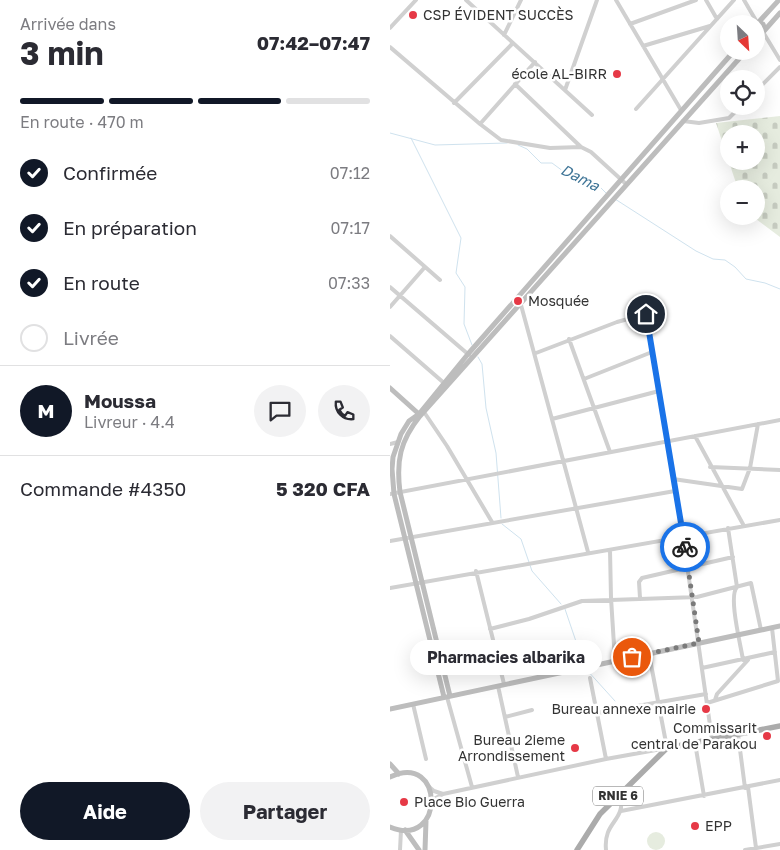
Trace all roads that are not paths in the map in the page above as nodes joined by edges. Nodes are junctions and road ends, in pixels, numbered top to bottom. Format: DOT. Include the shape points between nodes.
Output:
graph roads {
  1 [pos="416,0"];
  2 [pos="468,0"];
  3 [pos="521,0"];
  4 [pos="597,0"];
  5 [pos="616,0"];
  6 [pos="696,0"];
  7 [pos="706,0"];
  8 [pos="734,0"];
  9 [pos="744,0"];
  10 [pos="779,0"];
  11 [pos="780,13"];
  12 [pos="752,15"];
  13 [pos="765,16"];
  14 [pos="717,19"];
  15 [pos="630,24"];
  16 [pos="711,26"];
  17 [pos="390,28"];
  18 [pos="765,31"];
  19 [pos="765,34"];
  20 [pos="504,35"];
  21 [pos="513,43"];
  22 [pos="643,46"];
  23 [pos="390,47"];
  24 [pos="726,60"];
  25 [pos="738,60"];
  26 [pos="780,60"];
  27 [pos="534,62"];
  28 [pos="780,67"];
  29 [pos="663,79"];
  30 [pos="765,83"];
  31 [pos="515,84"];
  32 [pos="565,90"];
  33 [pos="454,103"];
  34 [pos="636,109"];
  35 [pos="681,110"];
  36 [pos="592,114"];
  37 [pos="732,115"];
  38 [pos="683,121"];
  39 [pos="480,124"];
  40 [pos="581,147"];
  41 [pos="621,180"];
  42 [pos="626,184"];
  43 [pos="390,236"];
  44 [pos="425,267"];
  45 [pos="440,280"];
  46 [pos="390,287"];
  47 [pos="400,296"];
  48 [pos="519,303"];
  49 [pos="390,307"];
  50 [pos="645,307"];
  51 [pos="646,314"];
  52 [pos="390,336"];
  53 [pos="569,339"];
  54 [pos="652,352"];
  55 [pos="536,353"];
  56 [pos="468,354"];
  57 [pos="473,359"];
  58 [pos="584,379"];
  59 [pos="444,383"];
  60 [pos="391,390"];
  61 [pos="658,391"];
  62 [pos="593,409"];
  63 [pos="421,414"];
  64 [pos="552,419"];
  65 [pos="780,420"];
  66 [pos="758,424"];
  67 [pos="695,436"];
  68 [pos="398,442"];
  69 [pos="667,442"];
  70 [pos="390,444"];
  71 [pos="610,452"];
  72 [pos="564,461"];
  73 [pos="710,467"];
  74 [pos="750,468"];
  75 [pos="780,470"];
  76 [pos="468,480"];
  77 [pos="673,480"];
  78 [pos="720,485"];
  79 [pos="675,491"];
  80 [pos="395,493"];
  81 [pos="577,508"];
  82 [pos="780,520"];
  83 [pos="492,522"];
  84 [pos="744,526"];
  85 [pos="728,528"];
  86 [pos="683,536"];
  87 [pos="409,538"];
  88 [pos="390,541"];
  89 [pos="610,550"];
  90 [pos="588,552"];
  91 [pos="732,556"];
  92 [pos="688,568"];
  93 [pos="476,571"];
  94 [pos="420,583"];
  95 [pos="737,587"];
  96 [pos="390,588"];
  97 [pos="691,596"];
  98 [pos="611,598"];
  99 [pos="640,598"];
  100 [pos="780,626"];
  101 [pos="772,628"];
  102 [pos="490,629"];
  103 [pos="761,630"];
  104 [pos="740,635"];
  105 [pos="699,643"];
  106 [pos="775,652"];
  107 [pos="649,654"];
  108 [pos="750,659"];
  109 [pos="743,660"];
  110 [pos="616,661"];
  111 [pos="702,668"];
  112 [pos="590,678"];
  113 [pos="501,685"];
  114 [pos="706,694"];
  115 [pos="447,697"];
  116 [pos="714,700"];
  117 [pos="657,702"];
  118 [pos="707,703"];
  119 [pos="413,704"];
  120 [pos="390,709"];
  121 [pos="532,710"];
  122 [pos="597,713"];
  123 [pos="505,717"];
  124 [pos="780,726"];
  125 [pos="738,734"];
  126 [pos="712,739"];
  127 [pos="695,743"];
  128 [pos="667,748"];
  129 [pos="426,759"];
  130 [pos="606,759"];
  131 [pos="390,764"];
  132 [pos="399,774"];
  133 [pos="390,777"];
  134 [pos="518,777"];
  135 [pos="780,780"];
  136 [pos="428,786"];
  137 [pos="472,787"];
  138 [pos="747,787"];
  139 [pos="443,794"];
  140 [pos="620,794"];
  141 [pos="704,796"];
  142 [pos="432,805"];
  143 [pos="621,811"];
  144 [pos="426,820"];
  145 [pos="390,827"];
  146 [pos="403,830"];
  147 [pos="780,844"];
  148 [pos="756,848"];
  149 [pos="400,850"];
  150 [pos="419,850"];
  151 [pos="425,850"];
  152 [pos="577,850"];
  153 [pos="606,850"];
  154 [pos="745,850"];
  1 -- 17 [label="street"];
  2 -- 20 [label="street"];
  3 -- 20 [label="street"];
  4 -- 32 [label="street"];
  5 -- 15 [label="street"];
  6 -- 15 [label="street"];
  7 -- 14 [label="street"];
  8 -- 14 [label="street"];
  9 -- 12 [label="street"];
  10 -- 13 [label="street"];
  11 -- 18 [label="street"];
  14 -- 16 [label="street"];
  15 -- 22 [label="street"];
  16 -- 22 [label="street"];
  16 -- 29 [label="street"];
  19 -- 26 [label="street"];
  20 -- 21 [label="street"];
  21 -- 27 [label="street"];
  21 -- 33 [label="street"];
  22 -- 29 [label="street"];
  23 -- 33 [label="street"];
  24 -- 35 [label="street"];
  25 -- 38 [label="street"];
  27 -- 31 [label="street"];
  27 -- 32 [label="street"];
  28 -- 30 [label="street"];
  29 -- 34 [label="street"];
  29 -- 35 [label="street"];
  31 -- 39 [label="street"];
  31 -- 40 [label="street"];
  32 -- 36 [label="street"];
  33 -- 39 [label="street"];
  35 -- 41 [label="street"];
  37 -- 38 [label="street" via="699,123"];
  38 -- 42 [label="street"];
  39 -- 40 [label="street" via="501,140 550,148"];
  40 -- 41 [label="street" via="591,152"];
  41 -- 42 [label="street"];
  41 -- 48 [label="street"];
  42 -- 48 [label="street"];
  43 -- 44 [label="street"];
  44 -- 45 [label="street"];
  44 -- 47 [label="street"];
  46 -- 47 [label="street"];
  47 -- 49 [label="street"];
  47 -- 56 [label="street"];
  48 -- 55 [label="street"];
  48 -- 56 [label="street"];
  48 -- 57 [label="street"];
  50 -- 51 [label="street"];
  51 -- 53 [label="street"];
  51 -- 54 [label="street"];
  52 -- 59 [label="street"];
  53 -- 55 [label="street"];
  53 -- 58 [label="street"];
  54 -- 58 [label="street"];
  54 -- 61 [label="street"];
  55 -- 64 [label="street"];
  56 -- 57 [label="street"];
  56 -- 59 [label="street"];
  57 -- 63 [label="street"];
  58 -- 62 [label="street"];
  59 -- 63 [label="street"];
  60 -- 63 [label="street"];
  61 -- 62 [label="street"];
  61 -- 69 [label="street"];
  62 -- 64 [label="street"];
  62 -- 71 [label="street"];
  63 -- 68 [label="street" via="409,421"];
  63 -- 76 [label="street"];
  63 -- 80 [label="street" via="400,452"];
  64 -- 72 [label="street"];
  65 -- 66 [label="street"];
  66 -- 67 [label="street"];
  66 -- 74 [label="street"];
  67 -- 69 [label="street"];
  67 -- 73 [label="street"];
  68 -- 70 [label="street"];
  68 -- 80 [label="street" via="392,470"];
  69 -- 71 [label="street"];
  69 -- 77 [label="street"];
  71 -- 72 [label="street"];
  72 -- 76 [label="street"];
  72 -- 81 [label="street"];
  73 -- 74 [label="street"];
  73 -- 78 [label="street"];
  74 -- 75 [label="street"];
  74 -- 78 [label="street" via="742,489"];
  76 -- 80 [label="street"];
  76 -- 83 [label="street"];
  77 -- 78 [label="street"];
  77 -- 79 [label="street"];
  78 -- 84 [label="street"];
  79 -- 81 [label="street"];
  79 -- 86 [label="street"];
  80 -- 87 [label="street"];
  81 -- 83 [label="street"];
  81 -- 90 [label="street"];
  82 -- 84 [label="street"];
  83 -- 87 [label="street"];
  84 -- 85 [label="street"];
  85 -- 86 [label="street"];
  85 -- 91 [label="street"];
  86 -- 89 [label="street"];
  86 -- 92 [label="street"];
  87 -- 88 [label="street"];
  87 -- 94 [label="street"];
  89 -- 90 [label="street"];
  89 -- 98 [label="street"];
  90 -- 93 [label="street"];
  91 -- 92 [label="street"];
  91 -- 95 [label="street"];
  92 -- 97 [label="street"];
  92 -- 99 [label="street" via="640,580"];
  93 -- 94 [label="street"];
  93 -- 102 [label="street"];
  94 -- 96 [label="street"];
  94 -- 115 [label="street"];
  95 -- 97 [label="street"];
  95 -- 103 [label="street" via="752,584"];
  95 -- 104 [label="street" via="734,602"];
  97 -- 99 [label="street"];
  97 -- 105 [label="street"];
  98 -- 99 [label="street"];
  98 -- 102 [label="street" via="575,602"];
  98 -- 110 [label="street"];
  100 -- 101 [label="street"];
  101 -- 103 [label="street"];
  101 -- 106 [label="street"];
  102 -- 113 [label="street"];
  103 -- 104 [label="street"];
  104 -- 105 [label="street"];
  104 -- 109 [label="street"];
  105 -- 107 [label="street"];
  105 -- 111 [label="street"];
  106 -- 108 [label="street"];
  106 -- 116 [label="street" via="778,681"];
  107 -- 110 [label="street"];
  107 -- 117 [label="street"];
  108 -- 109 [label="street"];
  108 -- 116 [label="street"];
  109 -- 111 [label="street"];
  110 -- 113 [label="street"];
  111 -- 114 [label="street"];
  112 -- 122 [label="street"];
  113 -- 115 [label="street"];
  113 -- 123 [label="street"];
  114 -- 117 [label="street"];
  114 -- 118 [label="street"];
  115 -- 119 [label="street"];
  115 -- 137 [label="street"];
  116 -- 118 [label="street"];
  117 -- 122 [label="street"];
  117 -- 128 [label="street"];
  118 -- 126 [label="street"];
  119 -- 120 [label="street"];
  119 -- 129 [label="street"];
  121 -- 123 [label="street"];
  122 -- 130 [label="street"];
  123 -- 134 [label="street"];
  124 -- 125 [label="main road"];
  125 -- 126 [label="main road"];
  125 -- 138 [label="street"];
  126 -- 127 [label="main road"];
  127 -- 128 [label="main road"];
  127 -- 141 [label="street"];
  128 -- 130 [label="street"];
  128 -- 140 [label="main road, RNIE 6"];
  130 -- 134 [label="street"];
  131 -- 132 [label="street"];
  132 -- 133 [label="street"];
  132 -- 136 [label="street" via="415,775"];
  134 -- 137 [label="street"];
  135 -- 138 [label="street"];
  136 -- 139 [label="street"];
  136 -- 142 [label="street"];
  137 -- 139 [label="street"];
  138 -- 141 [label="street"];
  138 -- 148 [label="street"];
  139 -- 142 [label="street" via="434,799"];
  140 -- 143 [label="street"];
  140 -- 152 [label="main road, RNIE 6" via="595,820"];
  141 -- 143 [label="street"];
  142 -- 144 [label="street"];
  143 -- 153 [label="street" via="605,834"];
  144 -- 146 [label="street" via="416,828"];
  144 -- 151 [label="street"];
  145 -- 146 [label="street"];
  146 -- 149 [label="street"];
  146 -- 150 [label="street"];
  147 -- 148 [label="street"];
  148 -- 154 [label="street"];
}
